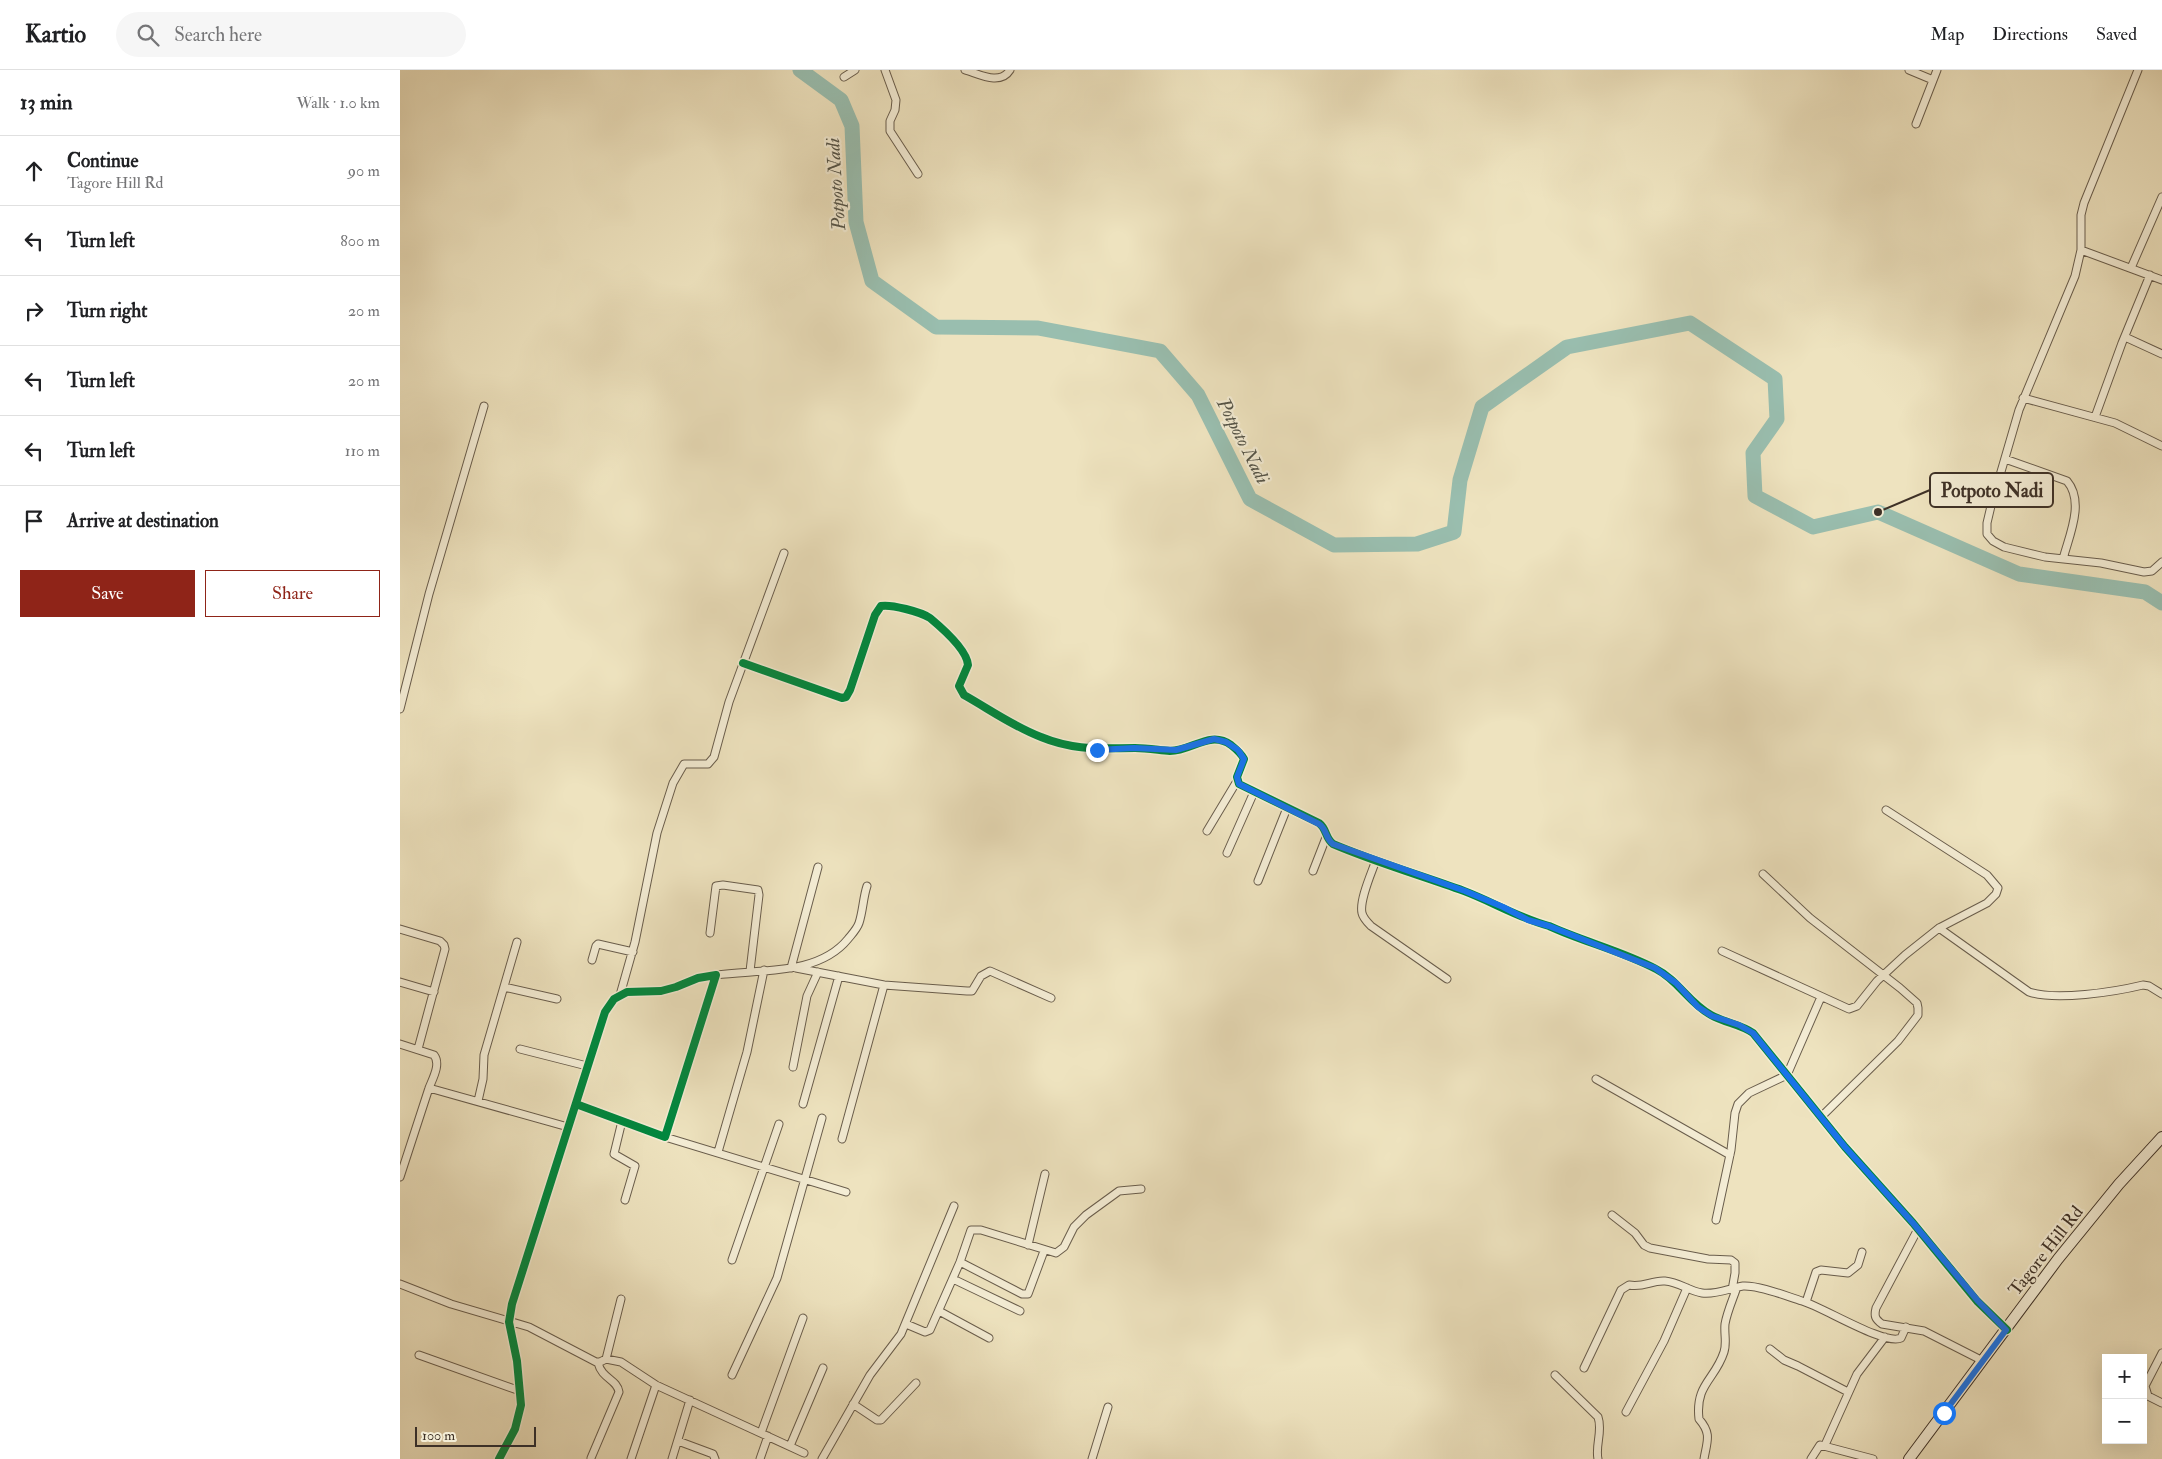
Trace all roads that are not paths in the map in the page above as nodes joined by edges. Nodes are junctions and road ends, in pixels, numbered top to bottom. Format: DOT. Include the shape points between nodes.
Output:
graph roads {
  1 [pos="855,70"];
  2 [pos="885,70"];
  3 [pos="965,70"];
  4 [pos="1010,70"];
  5 [pos="1909,70"];
  6 [pos="1937,70"];
  7 [pos="2138,70"];
  8 [pos="844,77"];
  9 [pos="1933,80"];
  10 [pos="1916,124"];
  11 [pos="918,174"];
  12 [pos="2162,197"];
  13 [pos="2081,250"];
  14 [pos="2131,268"];
  15 [pos="2150,275"];
  16 [pos="2162,280"];
  17 [pos="2124,337"];
  18 [pos="2162,354"];
  19 [pos="2023,398"];
  20 [pos="484,406"];
  21 [pos="2095,417"];
  22 [pos="2162,446"];
  23 [pos="2005,459"];
  24 [pos="784,554"];
  25 [pos="2063,559"];
  26 [pos="2162,562"];
  27 [pos="743,663"];
  28 [pos="400,709"];
  29 [pos="1237,781"];
  30 [pos="1254,792"];
  31 [pos="1287,808"];
  32 [pos="1886,810"];
  33 [pos="1207,831"];
  34 [pos="1327,835"];
  35 [pos="1227,853"];
  36 [pos="1376,860"];
  37 [pos="818,867"];
  38 [pos="1313,871"];
  39 [pos="1763,874"];
  40 [pos="1258,881"];
  41 [pos="867,886"];
  42 [pos="1939,928"];
  43 [pos="400,929"];
  44 [pos="710,933"];
  45 [pos="518,942"];
  46 [pos="1722,951"];
  47 [pos="633,952"];
  48 [pos="592,960"];
  49 [pos="794,968"];
  50 [pos="764,970"];
  51 [pos="750,971"];
  52 [pos="818,972"];
  53 [pos="1884,974"];
  54 [pos="716,975"];
  55 [pos="839,976"];
  56 [pos="1447,979"];
  57 [pos="400,982"];
  58 [pos="884,985"];
  59 [pos="504,987"];
  60 [pos="434,992"];
  61 [pos="2162,994"];
  62 [pos="620,995"];
  63 [pos="1821,997"];
  64 [pos="1051,998"];
  65 [pos="557,999"];
  66 [pos="400,1044"];
  67 [pos="418,1049"];
  68 [pos="520,1049"];
  69 [pos="587,1066"];
  70 [pos="793,1067"];
  71 [pos="1787,1075"];
  72 [pos="1596,1079"];
  73 [pos="430,1088"];
  74 [pos="478,1101"];
  75 [pos="576,1104"];
  76 [pos="804,1104"];
  77 [pos="1821,1117"];
  78 [pos="822,1118"];
  79 [pos="622,1121"];
  80 [pos="779,1124"];
  81 [pos="568,1127"];
  82 [pos="665,1137"];
  83 [pos="2162,1137"];
  84 [pos="842,1139"];
  85 [pos="718,1152"];
  86 [pos="1730,1155"];
  87 [pos="765,1166"];
  88 [pos="1045,1174"];
  89 [pos="400,1177"];
  90 [pos="804,1180"];
  91 [pos="1141,1189"];
  92 [pos="846,1192"];
  93 [pos="625,1200"];
  94 [pos="954,1206"];
  95 [pos="1612,1215"];
  96 [pos="1716,1220"];
  97 [pos="1916,1226"];
  98 [pos="1028,1245"];
  99 [pos="1044,1250"];
  100 [pos="1862,1252"];
  101 [pos="732,1260"];
  102 [pos="960,1262"];
  103 [pos="953,1279"];
  104 [pos="400,1284"];
  105 [pos="1687,1288"];
  106 [pos="1735,1288"];
  107 [pos="621,1298"];
  108 [pos="1806,1302"];
  109 [pos="939,1311"];
  110 [pos="1020,1311"];
  111 [pos="803,1318"];
  112 [pos="509,1322"];
  113 [pos="906,1324"];
  114 [pos="1906,1327"];
  115 [pos="2006,1330"];
  116 [pos="1885,1337"];
  117 [pos="989,1338"];
  118 [pos="1770,1349"];
  119 [pos="2162,1353"];
  120 [pos="419,1355"];
  121 [pos="606,1359"];
  122 [pos="1982,1362"];
  123 [pos="598,1363"];
  124 [pos="823,1368"];
  125 [pos="1584,1368"];
  126 [pos="732,1375"];
  127 [pos="1555,1375"];
  128 [pos="916,1383"];
  129 [pos="656,1385"];
  130 [pos="520,1391"];
  131 [pos="1848,1392"];
  132 [pos="690,1400"];
  133 [pos="2162,1403"];
  134 [pos="853,1404"];
  135 [pos="1108,1407"];
  136 [pos="1626,1412"];
  137 [pos="764,1435"];
  138 [pos="678,1441"];
  139 [pos="1825,1445"];
  140 [pos="790,1446"];
  141 [pos="804,1453"];
  142 [pos="591,1458"];
  143 [pos="499,1459"];
  144 [pos="631,1459"];
  145 [pos="672,1459"];
  146 [pos="715,1459"];
  147 [pos="760,1459"];
  148 [pos="822,1459"];
  149 [pos="1092,1459"];
  150 [pos="1598,1459"];
  151 [pos="1704,1459"];
  152 [pos="1811,1459"];
  153 [pos="1872,1459"];
  154 [pos="1909,1459"];
  1 -- 8 [label="street"];
  2 -- 11 [label="street" via="896,100 890,131"];
  3 -- 4 [label="street" via="998,79"];
  5 -- 9 [label="street"];
  6 -- 9 [label="street"];
  7 -- 13 [label="street" via="2084,203"];
  9 -- 10 [label="street"];
  12 -- 14 [label="street"];
  13 -- 14 [label="street"];
  13 -- 19 [label="street" via="2076,276"];
  14 -- 15 [label="street"];
  15 -- 16 [label="street"];
  15 -- 17 [label="street"];
  17 -- 18 [label="street"];
  17 -- 21 [label="street"];
  19 -- 21 [label="street"];
  19 -- 23 [label="street"];
  20 -- 28 [label="street"];
  21 -- 22 [label="street"];
  23 -- 25 [label="street" via="2067,481 2073,488 2075,509"];
  23 -- 25 [label="street" via="1990,506 1987,534 2004,547"];
  24 -- 27 [label="street"];
  25 -- 26 [label="street" via="2144,572 2152,571"];
  27 -- 29 [label="street" via="846,697 875,615 881,606 892,606 930,618 962,648 968,665 960,686 964,695 1041,737 1097,750 1176,750 1209,740 1221,740 1242,756 1243,764"];
  27 -- 47 [label="street" via="712,762 684,764 672,782 657,833"];
  29 -- 30 [label="street"];
  29 -- 33 [label="street"];
  30 -- 31 [label="street"];
  30 -- 35 [label="street"];
  31 -- 34 [label="street" via="1324,827"];
  31 -- 40 [label="street"];
  32 -- 42 [label="street" via="1987,875 1998,888 1987,903"];
  34 -- 36 [label="street" via="1333,844"];
  34 -- 38 [label="street"];
  36 -- 56 [label="street" via="1362,904 1364,919"];
  36 -- 71 [label="street" via="1465,891 1528,920 1655,968 1676,983 1698,1007 1753,1033"];
  37 -- 49 [label="street"];
  39 -- 53 [label="street" via="1810,918"];
  41 -- 49 [label="street" via="859,922 845,943 830,955"];
  42 -- 53 [label="street"];
  42 -- 61 [label="street" via="2029,992 2041,996 2142,986 2149,986"];
  43 -- 60 [label="street" via="444,945"];
  44 -- 51 [label="street" via="716,886 758,890 760,896"];
  45 -- 59 [label="street"];
  46 -- 63 [label="street"];
  47 -- 48 [label="street" via="598,944"];
  47 -- 62 [label="street"];
  49 -- 50 [label="street"];
  49 -- 52 [label="street"];
  50 -- 51 [label="street"];
  50 -- 85 [label="street" via="747,1052"];
  51 -- 54 [label="street"];
  52 -- 55 [label="street"];
  52 -- 70 [label="street" via="807,996"];
  53 -- 63 [label="street" via="1854,1008 1844,1008"];
  53 -- 77 [label="street" via="1916,1003 1918,1015 1885,1055"];
  54 -- 62 [label="street" via="660,991"];
  54 -- 82 [label="street"];
  55 -- 58 [label="street"];
  55 -- 76 [label="street"];
  57 -- 60 [label="street"];
  58 -- 64 [label="street" via="967,991 972,990 981,976 990,971"];
  58 -- 84 [label="street"];
  59 -- 65 [label="street"];
  59 -- 74 [label="street" via="484,1055"];
  60 -- 67 [label="street"];
  62 -- 69 [label="street" via="614,998 605,1012"];
  63 -- 71 [label="street"];
  66 -- 67 [label="street"];
  67 -- 73 [label="street" via="436,1058"];
  68 -- 69 [label="street"];
  69 -- 75 [label="street"];
  71 -- 77 [label="street"];
  71 -- 86 [label="street" via="1749,1093 1738,1104"];
  72 -- 86 [label="street"];
  73 -- 74 [label="street"];
  73 -- 89 [label="street"];
  74 -- 81 [label="street"];
  75 -- 79 [label="street"];
  75 -- 81 [label="street"];
  77 -- 97 [label="street"];
  78 -- 90 [label="street"];
  79 -- 82 [label="street"];
  79 -- 93 [label="street" via="614,1154 635,1166"];
  80 -- 87 [label="street"];
  81 -- 112 [label="street"];
  82 -- 85 [label="street"];
  83 -- 115 [label="main road, Tagore Hill Rd" via="2058,1259"];
  85 -- 87 [label="street"];
  86 -- 96 [label="street"];
  87 -- 90 [label="street"];
  87 -- 101 [label="street"];
  88 -- 98 [label="street"];
  90 -- 92 [label="street"];
  90 -- 126 [label="street" via="772,1290"];
  91 -- 99 [label="street" via="1119,1191 1080,1220 1061,1252"];
  94 -- 113 [label="street"];
  95 -- 106 [label="street" via="1650,1248 1735,1262"];
  97 -- 114 [label="street" via="1874,1314 1882,1324"];
  97 -- 115 [label="street"];
  98 -- 99 [label="street"];
  98 -- 102 [label="street" via="974,1229 969,1233"];
  99 -- 102 [label="street" via="1028,1294 1022,1294"];
  100 -- 108 [label="street" via="1853,1271 1816,1272"];
  102 -- 103 [label="street"];
  103 -- 109 [label="street"];
  103 -- 110 [label="street"];
  104 -- 112 [label="street"];
  105 -- 106 [label="street" via="1703,1293"];
  105 -- 125 [label="street" via="1662,1281 1640,1287 1624,1286"];
  105 -- 136 [label="street" via="1664,1341"];
  106 -- 108 [label="street" via="1754,1287"];
  106 -- 151 [label="street" via="1726,1319 1724,1352 1700,1396 1699,1419 1708,1433"];
  107 -- 121 [label="street"];
  108 -- 116 [label="street"];
  109 -- 113 [label="street" via="928,1332"];
  109 -- 117 [label="street"];
  111 -- 137 [label="street"];
  112 -- 123 [label="street" via="539,1331"];
  112 -- 130 [label="street"];
  113 -- 134 [label="street"];
  114 -- 116 [label="street" via="1901,1338"];
  114 -- 122 [label="street" via="1931,1334"];
  115 -- 122 [label="main road, Tagore Hill Rd"];
  116 -- 131 [label="street" via="1862,1366"];
  118 -- 131 [label="street" via="1784,1360"];
  119 -- 133 [label="street" via="2146,1386 2148,1396"];
  120 -- 130 [label="street"];
  121 -- 123 [label="street"];
  121 -- 129 [label="street" via="621,1362"];
  122 -- 154 [label="main road, Tagore Hill Rd"];
  123 -- 142 [label="street" via="602,1374 617,1385 620,1392"];
  124 -- 140 [label="street"];
  127 -- 150 [label="street" via="1598,1418"];
  128 -- 134 [label="street" via="881,1420"];
  129 -- 132 [label="street"];
  129 -- 144 [label="street"];
  130 -- 143 [label="street" via="519,1418"];
  131 -- 139 [label="street"];
  132 -- 137 [label="street"];
  132 -- 138 [label="street"];
  134 -- 148 [label="street"];
  135 -- 149 [label="street"];
  137 -- 140 [label="street"];
  137 -- 147 [label="street"];
  138 -- 145 [label="street"];
  138 -- 146 [label="street" via="713,1454"];
  139 -- 152 [label="street" via="1820,1445"];
  139 -- 153 [label="street"];
  140 -- 141 [label="street"];
}
